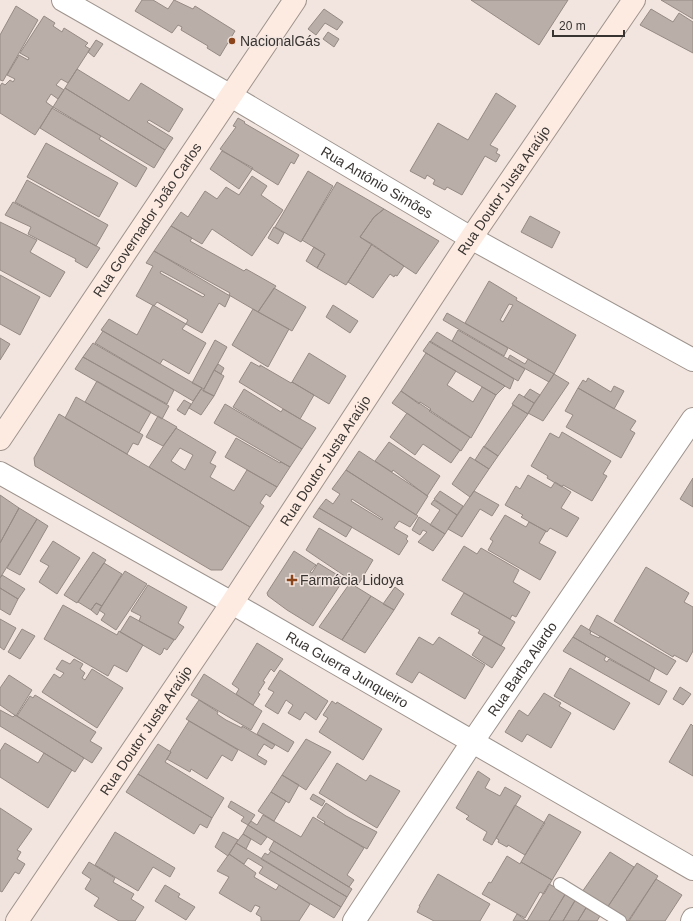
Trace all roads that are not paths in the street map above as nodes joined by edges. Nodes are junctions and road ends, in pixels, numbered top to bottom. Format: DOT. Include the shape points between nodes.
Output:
graph roads {
  1 [pos="63,0"];
  2 [pos="295,0"];
  3 [pos="634,0"];
  4 [pos="231,96"];
  5 [pos="472,238"];
  6 [pos="693,360"];
  7 [pos="693,419"];
  8 [pos="0,439"];
  9 [pos="0,474"];
  10 [pos="232,603"];
  11 [pos="473,741"];
  12 [pos="693,869"];
  13 [pos="560,884"];
  14 [pos="17,921"];
  15 [pos="354,921"];
  16 [pos="620,921"];
  1 -- 4 [label="street, Rua Antônio Simões"];
  2 -- 4 [label="street, Rua Governador João Carlos"];
  3 -- 5 [label="street, Rua Doutor Justa Araújo"];
  4 -- 5 [label="street, Rua Antônio Simões"];
  4 -- 8 [label="street, Rua Governador João Carlos"];
  5 -- 6 [label="street, Rua Antônio Simões"];
  5 -- 10 [label="street, Rua Doutor Justa Araújo"];
  7 -- 11 [label="street, Rua Barba Alardo"];
  9 -- 10 [label="street, Rua Guerra Junqueiro"];
  10 -- 11 [label="street, Rua Guerra Junqueiro"];
  10 -- 14 [label="street, Rua Doutor Justa Araújo"];
  11 -- 12 [label="street, Rua Guerra Junqueiro"];
  11 -- 15 [label="street, Rua Barba Alardo"];
  13 -- 16 [label="lane"];
}
